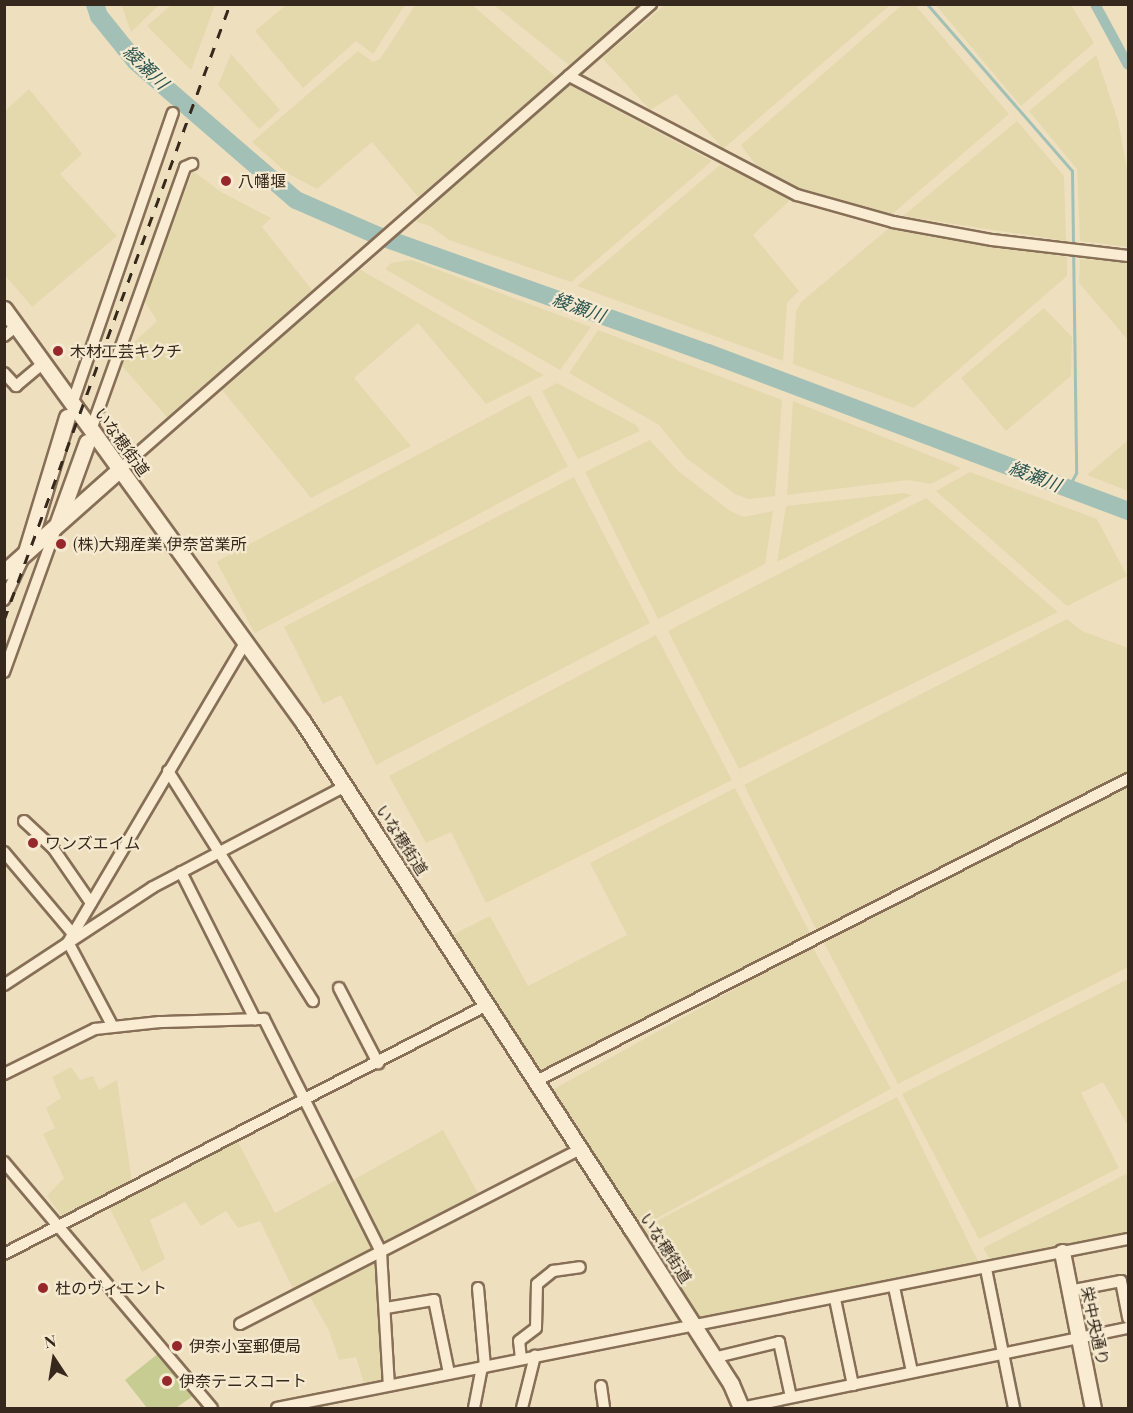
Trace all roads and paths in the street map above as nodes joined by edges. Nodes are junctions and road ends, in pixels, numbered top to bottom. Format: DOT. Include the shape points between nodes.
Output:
graph roads {
  1 [pos="651,4"];
  2 [pos="569,76"];
  3 [pos="173,113"];
  4 [pos="192,164"];
  5 [pos="1128,256"];
  6 [pos="4,309"];
  7 [pos="17,326"];
  8 [pos="4,336"];
  9 [pos="43,363"];
  10 [pos="4,373"];
  11 [pos="69,411"];
  12 [pos="89,436"];
  13 [pos="120,469"];
  14 [pos="57,525"];
  15 [pos="26,552"];
  16 [pos="4,572"];
  17 [pos="4,600"];
  18 [pos="247,640"];
  19 [pos="4,672"];
  20 [pos="168,771"];
  21 [pos="1128,779"];
  22 [pos="345,786"];
  23 [pos="24,821"];
  24 [pos="220,850"];
  25 [pos="4,852"];
  26 [pos="181,872"];
  27 [pos="91,903"];
  28 [pos="70,938"];
  29 [pos="4,984"];
  30 [pos="339,988"];
  31 [pos="313,1001"];
  32 [pos="487,1005"];
  33 [pos="255,1019"];
  34 [pos="112,1027"];
  35 [pos="378,1063"];
  36 [pos="4,1074"];
  37 [pos="536,1081"];
  38 [pos="305,1100"];
  39 [pos="580,1149"];
  40 [pos="4,1162"];
  41 [pos="59,1224"];
  42 [pos="1128,1239"];
  43 [pos="381,1252"];
  44 [pos="1062,1252"];
  45 [pos="4,1254"];
  46 [pos="580,1268"];
  47 [pos="986,1269"];
  48 [pos="894,1287"];
  49 [pos="478,1288"];
  50 [pos="1069,1291"];
  51 [pos="834,1299"];
  52 [pos="386,1308"];
  53 [pos="1128,1318"];
  54 [pos="240,1324"];
  55 [pos="693,1325"];
  56 [pos="1128,1328"];
  57 [pos="1079,1338"];
  58 [pos="1004,1354"];
  59 [pos="535,1356"];
  60 [pos="713,1358"];
  61 [pos="522,1359"];
  62 [pos="483,1367"];
  63 [pos="912,1372"];
  64 [pos="449,1373"];
  65 [pos="389,1385"];
  66 [pos="853,1385"];
  67 [pos="601,1386"];
  68 [pos="791,1397"];
  69 [pos="212,1408"];
  70 [pos="277,1408"];
  71 [pos="474,1408"];
  72 [pos="522,1408"];
  73 [pos="604,1408"];
  74 [pos="741,1408"];
  75 [pos="1014,1408"];
  76 [pos="1094,1408"];
  1 -- 2 [label="street"];
  2 -- 5 [label="street" via="797,195 904,224 992,240"];
  2 -- 13 [label="street"];
  3 -- 11 [label="street"];
  4 -- 12 [label="street" via="185,167"];
  6 -- 7 [label="street, いな穂街道"];
  7 -- 8 [label="street"];
  7 -- 9 [label="street, いな穂街道"];
  9 -- 10 [label="street" via="16,386"];
  9 -- 11 [label="street, いな穂街道"];
  11 -- 12 [label="street, いな穂街道"];
  11 -- 15 [label="street"];
  12 -- 13 [label="street, いな穂街道"];
  12 -- 14 [label="street"];
  13 -- 14 [label="street"];
  13 -- 18 [label="street, いな穂街道"];
  14 -- 15 [label="street"];
  14 -- 19 [label="street"];
  15 -- 16 [label="street"];
  15 -- 17 [label="street"];
  18 -- 20 [label="street"];
  18 -- 22 [label="street, いな穂街道"];
  20 -- 24 [label="street"];
  20 -- 27 [label="street"];
  21 -- 37 [label="street"];
  22 -- 24 [label="street"];
  22 -- 32 [label="street, いな穂街道"];
  23 -- 27 [label="street" via="53,848"];
  24 -- 26 [label="street"];
  24 -- 31 [label="street"];
  25 -- 28 [label="street"];
  26 -- 28 [label="street"];
  26 -- 33 [label="street"];
  27 -- 28 [label="street"];
  28 -- 29 [label="street"];
  28 -- 34 [label="street"];
  30 -- 35 [label="street"];
  32 -- 35 [label="street"];
  32 -- 37 [label="street, いな穂街道"];
  33 -- 34 [label="street"];
  33 -- 38 [label="street" via="264,1019"];
  34 -- 36 [label="street" via="95,1029"];
  35 -- 38 [label="street"];
  37 -- 39 [label="street, いな穂街道"];
  38 -- 41 [label="street"];
  38 -- 43 [label="street"];
  39 -- 43 [label="street"];
  39 -- 55 [label="street, いな穂街道"];
  40 -- 41 [label="street"];
  41 -- 45 [label="street"];
  41 -- 69 [label="street"];
  42 -- 44 [label="street"];
  43 -- 52 [label="street"];
  43 -- 54 [label="street"];
  44 -- 47 [label="street"];
  44 -- 50 [label="street, 栄中央通り"];
  46 -- 61 [label="street" via="553,1271 537,1284 536,1328 519,1341"];
  47 -- 48 [label="street"];
  47 -- 58 [label="street"];
  48 -- 51 [label="street"];
  48 -- 63 [label="street"];
  49 -- 62 [label="street"];
  50 -- 53 [label="street" via="1121,1281"];
  50 -- 57 [label="street, 栄中央通り"];
  51 -- 55 [label="street"];
  51 -- 66 [label="street"];
  52 -- 64 [label="street" via="434,1300"];
  52 -- 65 [label="street"];
  55 -- 59 [label="street"];
  55 -- 60 [label="street, いな穂街道"];
  56 -- 57 [label="street"];
  57 -- 58 [label="street"];
  57 -- 76 [label="street, 栄中央通り"];
  58 -- 63 [label="street"];
  58 -- 75 [label="street"];
  59 -- 61 [label="street"];
  59 -- 72 [label="street"];
  60 -- 68 [label="street" via="779,1342"];
  60 -- 74 [label="street, いな穂街道"];
  61 -- 62 [label="street"];
  62 -- 64 [label="street"];
  62 -- 71 [label="street"];
  63 -- 66 [label="street"];
  64 -- 65 [label="street"];
  65 -- 70 [label="street"];
  66 -- 68 [label="street"];
  67 -- 73 [label="street"];
  68 -- 74 [label="street"];
}
